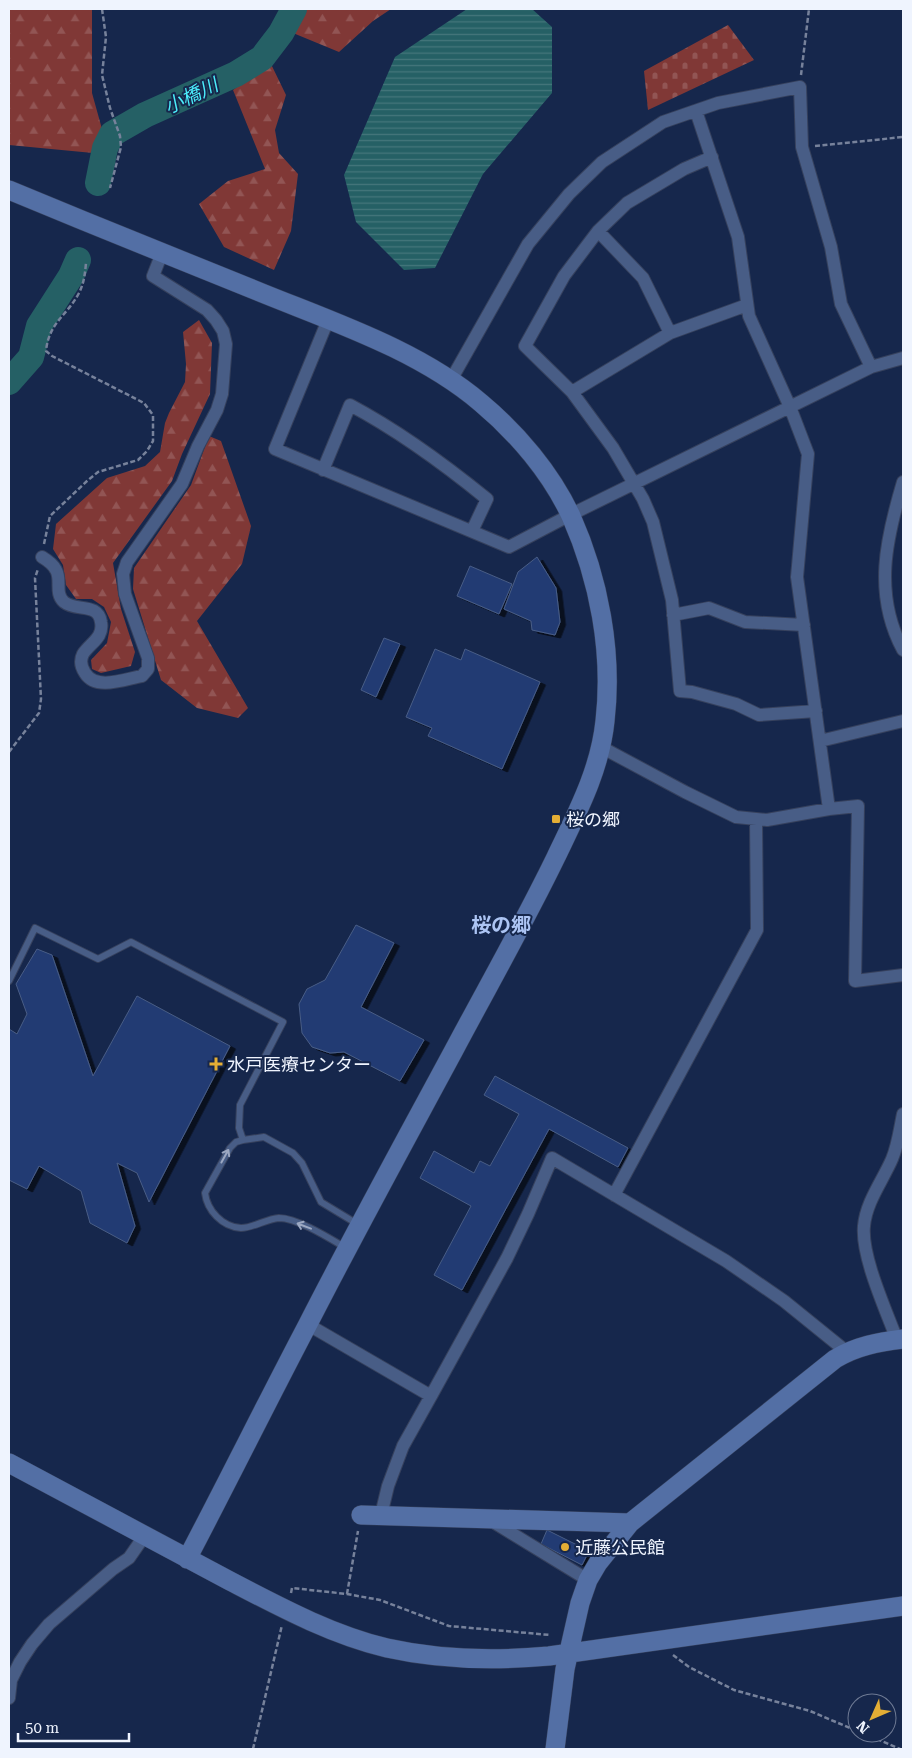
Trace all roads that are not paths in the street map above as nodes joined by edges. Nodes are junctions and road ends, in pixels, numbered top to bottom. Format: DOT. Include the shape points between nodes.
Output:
graph roads {
  1 [pos="696,110"];
  2 [pos="712,157"];
  3 [pos="9,190"];
  4 [pos="598,231"];
  5 [pos="162,253"];
  6 [pos="747,305"];
  7 [pos="328,320"];
  8 [pos="670,333"];
  9 [pos="903,358"];
  10 [pos="871,367"];
  11 [pos="452,380"];
  12 [pos="572,392"];
  13 [pos="790,407"];
  14 [pos="323,470"];
  15 [pos="903,482"];
  16 [pos="634,484"];
  17 [pos="570,515"];
  18 [pos="472,532"];
  19 [pos="42,556"];
  20 [pos="673,615"];
  21 [pos="804,625"];
  22 [pos="903,650"];
  23 [pos="816,711"];
  24 [pos="903,721"];
  25 [pos="820,741"];
  26 [pos="601,747"];
  27 [pos="829,809"];
  28 [pos="756,819"];
  29 [pos="903,975"];
  30 [pos="9,981"];
  31 [pos="903,1114"];
  32 [pos="244,1140"];
  33 [pos="614,1195"];
  34 [pos="359,1225"];
  35 [pos="347,1248"];
  36 [pos="307,1324"];
  37 [pos="900,1339"];
  38 [pos="847,1352"];
  39 [pos="432,1396"];
  40 [pos="9,1463"];
  41 [pos="360,1514"];
  42 [pos="381,1515"];
  43 [pos="487,1518"];
  44 [pos="630,1523"];
  45 [pos="145,1535"];
  46 [pos="187,1559"];
  47 [pos="588,1580"];
  48 [pos="903,1606"];
  49 [pos="569,1654"];
  50 [pos="9,1698"];
  51 [pos="554,1749"];
  1 -- 2 [label="street"];
  1 -- 10 [label="street" via="800,87 802,147 831,246 841,304"];
  1 -- 11 [label="street" via="663,122 602,162 570,194 528,244"];
  2 -- 4 [label="street" via="684,169 627,203"];
  2 -- 6 [label="street" via="738,237"];
  3 -- 5 [label="street"];
  4 -- 8 [label="street" via="643,278"];
  4 -- 12 [label="street" via="564,276 525,346"];
  5 -- 7 [label="street"];
  5 -- 19 [label="street" via="153,276 207,310 220,325 226,344 222,394 217,410 182,484 127,562 123,574 125,594 148,658 148,669 142,676 101,682 87,676 81,660 100,636 99,615 61,599 56,570"];
  6 -- 8 [label="street"];
  6 -- 13 [label="street"];
  7 -- 11 [label="street" via="412,356"];
  7 -- 14 [label="street" via="275,450"];
  8 -- 12 [label="street"];
  9 -- 10 [label="street"];
  10 -- 13 [label="street"];
  11 -- 17 [label="street" via="483,404 523,444"];
  12 -- 16 [label="street" via="613,448"];
  13 -- 16 [label="street"];
  13 -- 21 [label="street" via="808,454 797,577"];
  14 -- 18 [label="street"];
  14 -- 18 [label="street" via="350,405 454,472 487,499"];
  15 -- 22 [label="street" via="893,514 884,585 894,633"];
  16 -- 17 [label="street"];
  16 -- 20 [label="street" via="653,522"];
  17 -- 18 [label="street" via="509,547"];
  17 -- 26 [label="street" via="588,560 604,630 606,720"];
  20 -- 21 [label="street" via="708,608 745,622"];
  20 -- 23 [label="street" via="680,691 736,704 759,715"];
  21 -- 23 [label="street"];
  23 -- 25 [label="street"];
  24 -- 25 [label="street"];
  25 -- 27 [label="street"];
  26 -- 28 [label="street" via="736,817"];
  26 -- 34 [label="street" via="581,804 539,892"];
  27 -- 28 [label="street"];
  27 -- 29 [label="street" via="858,806 855,981"];
  28 -- 33 [label="street" via="757,930"];
  30 -- 32 [label="lane" via="36,928 98,959 131,942 283,1022 240,1105 239,1128"];
  31 -- 37 [label="street" via="893,1156 864,1225 869,1262"];
  32 -- 34 [label="lane" via="264,1137 293,1153 302,1163 321,1202"];
  35 -- 32 [label="lane, one-way" via="306,1225 279,1218 241,1228 217,1218 206,1201 205,1193 230,1148"];
  33 -- 38 [label="street" via="726,1261 784,1301"];
  33 -- 39 [label="street" via="552,1158 506,1258"];
  34 -- 35 [label="street"];
  35 -- 36 [label="street"];
  36 -- 39 [label="street"];
  36 -- 46 [label="street"];
  37 -- 38 [label="street"];
  38 -- 44 [label="street"];
  39 -- 42 [label="street" via="403,1446"];
  40 -- 45 [label="street"];
  41 -- 42 [label="street"];
  42 -- 43 [label="street"];
  43 -- 44 [label="street"];
  43 -- 47 [label="street"];
  44 -- 47 [label="street"];
  45 -- 46 [label="street"];
  45 -- 50 [label="street" via="130,1558 49,1624 32,1644 11,1680"];
  46 -- 49 [label="street" via="286,1610 385,1648 467,1660"];
  47 -- 49 [label="street"];
  48 -- 49 [label="street"];
  49 -- 51 [label="street"];
}
